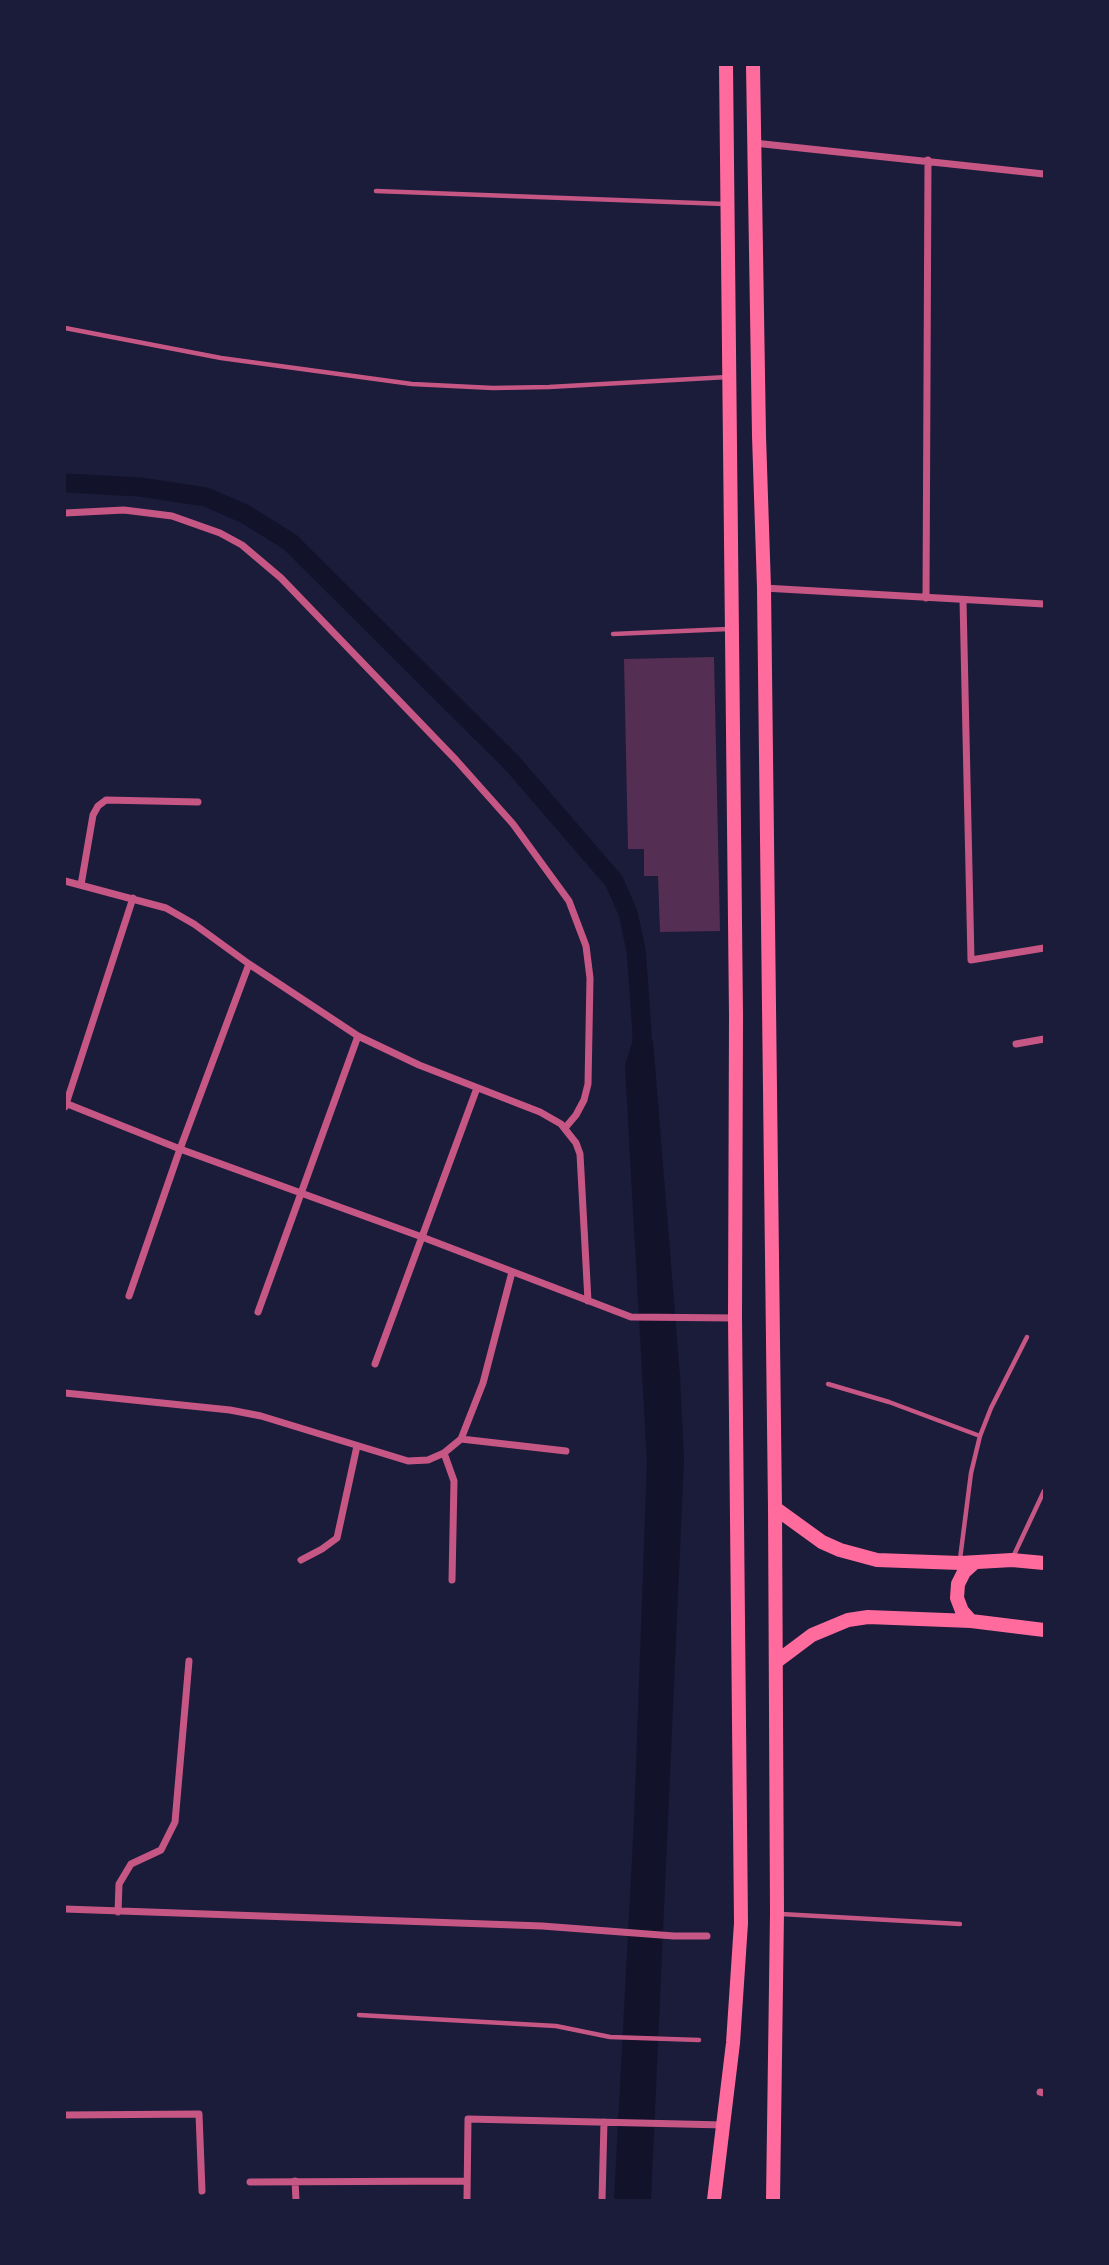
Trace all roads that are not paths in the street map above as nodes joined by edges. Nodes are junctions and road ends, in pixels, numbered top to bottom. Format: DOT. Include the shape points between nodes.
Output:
graph roads {
  1 [pos="726,65"];
  2 [pos="753,65"];
  3 [pos="754,143"];
  4 [pos="928,160"];
  5 [pos="1044,174"];
  6 [pos="376,191"];
  7 [pos="728,205"];
  8 [pos="65,328"];
  9 [pos="729,377"];
  10 [pos="65,513"];
  11 [pos="764,588"];
  12 [pos="926,598"];
  13 [pos="963,600"];
  14 [pos="1044,604"];
  15 [pos="733,629"];
  16 [pos="613,634"];
  17 [pos="198,802"];
  18 [pos="65,881"];
  19 [pos="81,885"];
  20 [pos="133,898"];
  21 [pos="1044,948"];
  22 [pos="248,964"];
  23 [pos="358,1036"];
  24 [pos="1044,1039"];
  25 [pos="1016,1044"];
  26 [pos="477,1088"];
  27 [pos="65,1104"];
  28 [pos="565,1128"];
  29 [pos="180,1149"];
  30 [pos="301,1194"];
  31 [pos="422,1237"];
  32 [pos="513,1272"];
  33 [pos="130,1296"];
  34 [pos="588,1301"];
  35 [pos="258,1312"];
  36 [pos="735,1318"];
  37 [pos="1027,1337"];
  38 [pos="375,1364"];
  39 [pos="828,1384"];
  40 [pos="65,1393"];
  41 [pos="65,1402"];
  42 [pos="980,1436"];
  43 [pos="461,1439"];
  44 [pos="357,1446"];
  45 [pos="566,1451"];
  46 [pos="444,1453"];
  47 [pos="1044,1491"];
  48 [pos="775,1508"];
  49 [pos="301,1560"];
  50 [pos="1012,1560"];
  51 [pos="967,1563"];
  52 [pos="1044,1563"];
  53 [pos="452,1580"];
  54 [pos="971,1621"];
  55 [pos="1044,1630"];
  56 [pos="189,1661"];
  57 [pos="776,1662"];
  58 [pos="65,1909"];
  59 [pos="118,1912"];
  60 [pos="776,1913"];
  61 [pos="960,1924"];
  62 [pos="707,1936"];
  63 [pos="359,2015"];
  64 [pos="699,2040"];
  65 [pos="65,2115"];
  66 [pos="604,2122"];
  67 [pos="724,2125"];
  68 [pos="295,2181"];
  69 [pos="467,2181"];
  70 [pos="250,2182"];
  71 [pos="202,2191"];
  72 [pos="296,2200"];
  73 [pos="467,2200"];
  74 [pos="602,2200"];
  75 [pos="714,2200"];
  76 [pos="773,2200"];
  1 -- 7 [label="main road"];
  2 -- 3 [label="main road"];
  3 -- 4 [label="street"];
  3 -- 11 [label="main road"];
  4 -- 5 [label="street"];
  4 -- 12 [label="street"];
  6 -- 7 [label="lane"];
  7 -- 9 [label="main road"];
  8 -- 9 [label="lane" via="221,359 412,384 493,388"];
  9 -- 15 [label="main road"];
  10 -- 28 [label="street" via="124,510 172,516 242,545 281,578 513,824 569,901 586,946 590,978 588,1084 584,1100"];
  11 -- 12 [label="street"];
  11 -- 48 [label="main road"];
  12 -- 13 [label="street"];
  13 -- 14 [label="street"];
  13 -- 21 [label="street" via="971,960"];
  15 -- 16 [label="lane"];
  15 -- 36 [label="main road"];
  17 -- 19 [label="street" via="106,800 93,815"];
  18 -- 19 [label="street"];
  19 -- 20 [label="street"];
  20 -- 22 [label="street" via="166,908 194,924"];
  20 -- 27 [label="street"];
  22 -- 23 [label="street"];
  22 -- 29 [label="street"];
  23 -- 26 [label="street"];
  23 -- 30 [label="street"];
  24 -- 25 [label="street"];
  26 -- 28 [label="street" via="551,1117"];
  26 -- 31 [label="street"];
  27 -- 29 [label="street"];
  28 -- 34 [label="street" via="576,1143 582,1166"];
  29 -- 30 [label="street"];
  29 -- 33 [label="street"];
  30 -- 31 [label="street"];
  30 -- 35 [label="street"];
  31 -- 32 [label="street"];
  31 -- 38 [label="street"];
  32 -- 34 [label="street"];
  32 -- 43 [label="street" via="483,1383"];
  34 -- 36 [label="street" via="631,1317"];
  36 -- 67 [label="main road" via="741,1923"];
  37 -- 42 [label="lane"];
  39 -- 42 [label="lane"];
  40 -- 41 [label="street"];
  40 -- 44 [label="street" via="230,1410"];
  42 -- 51 [label="lane" via="971,1473"];
  43 -- 45 [label="street"];
  43 -- 46 [label="street"];
  44 -- 46 [label="street" via="408,1461"];
  44 -- 49 [label="street" via="337,1538"];
  46 -- 53 [label="street" via="454,1481"];
  47 -- 50 [label="lane"];
  48 -- 51 [label="main road" via="822,1542 858,1556 896,1562"];
  48 -- 57 [label="main road"];
  50 -- 51 [label="main road"];
  50 -- 52 [label="main road"];
  51 -- 54 [label="main road" via="957,1598"];
  54 -- 55 [label="main road"];
  54 -- 57 [label="main road" via="848,1620 811,1635"];
  56 -- 59 [label="street" via="175,1822 161,1850 131,1864 119,1884"];
  57 -- 60 [label="main road"];
  58 -- 59 [label="street"];
  59 -- 62 [label="street"];
  60 -- 61 [label="lane"];
  60 -- 76 [label="main road"];
  63 -- 64 [label="lane" via="556,2025 610,2037"];
  65 -- 71 [label="street" via="199,2114"];
  66 -- 67 [label="street"];
  66 -- 69 [label="street" via="468,2119"];
  66 -- 74 [label="street"];
  67 -- 75 [label="main road"];
  68 -- 69 [label="street"];
  68 -- 70 [label="street"];
  68 -- 72 [label="street"];
  69 -- 73 [label="street"];
}
